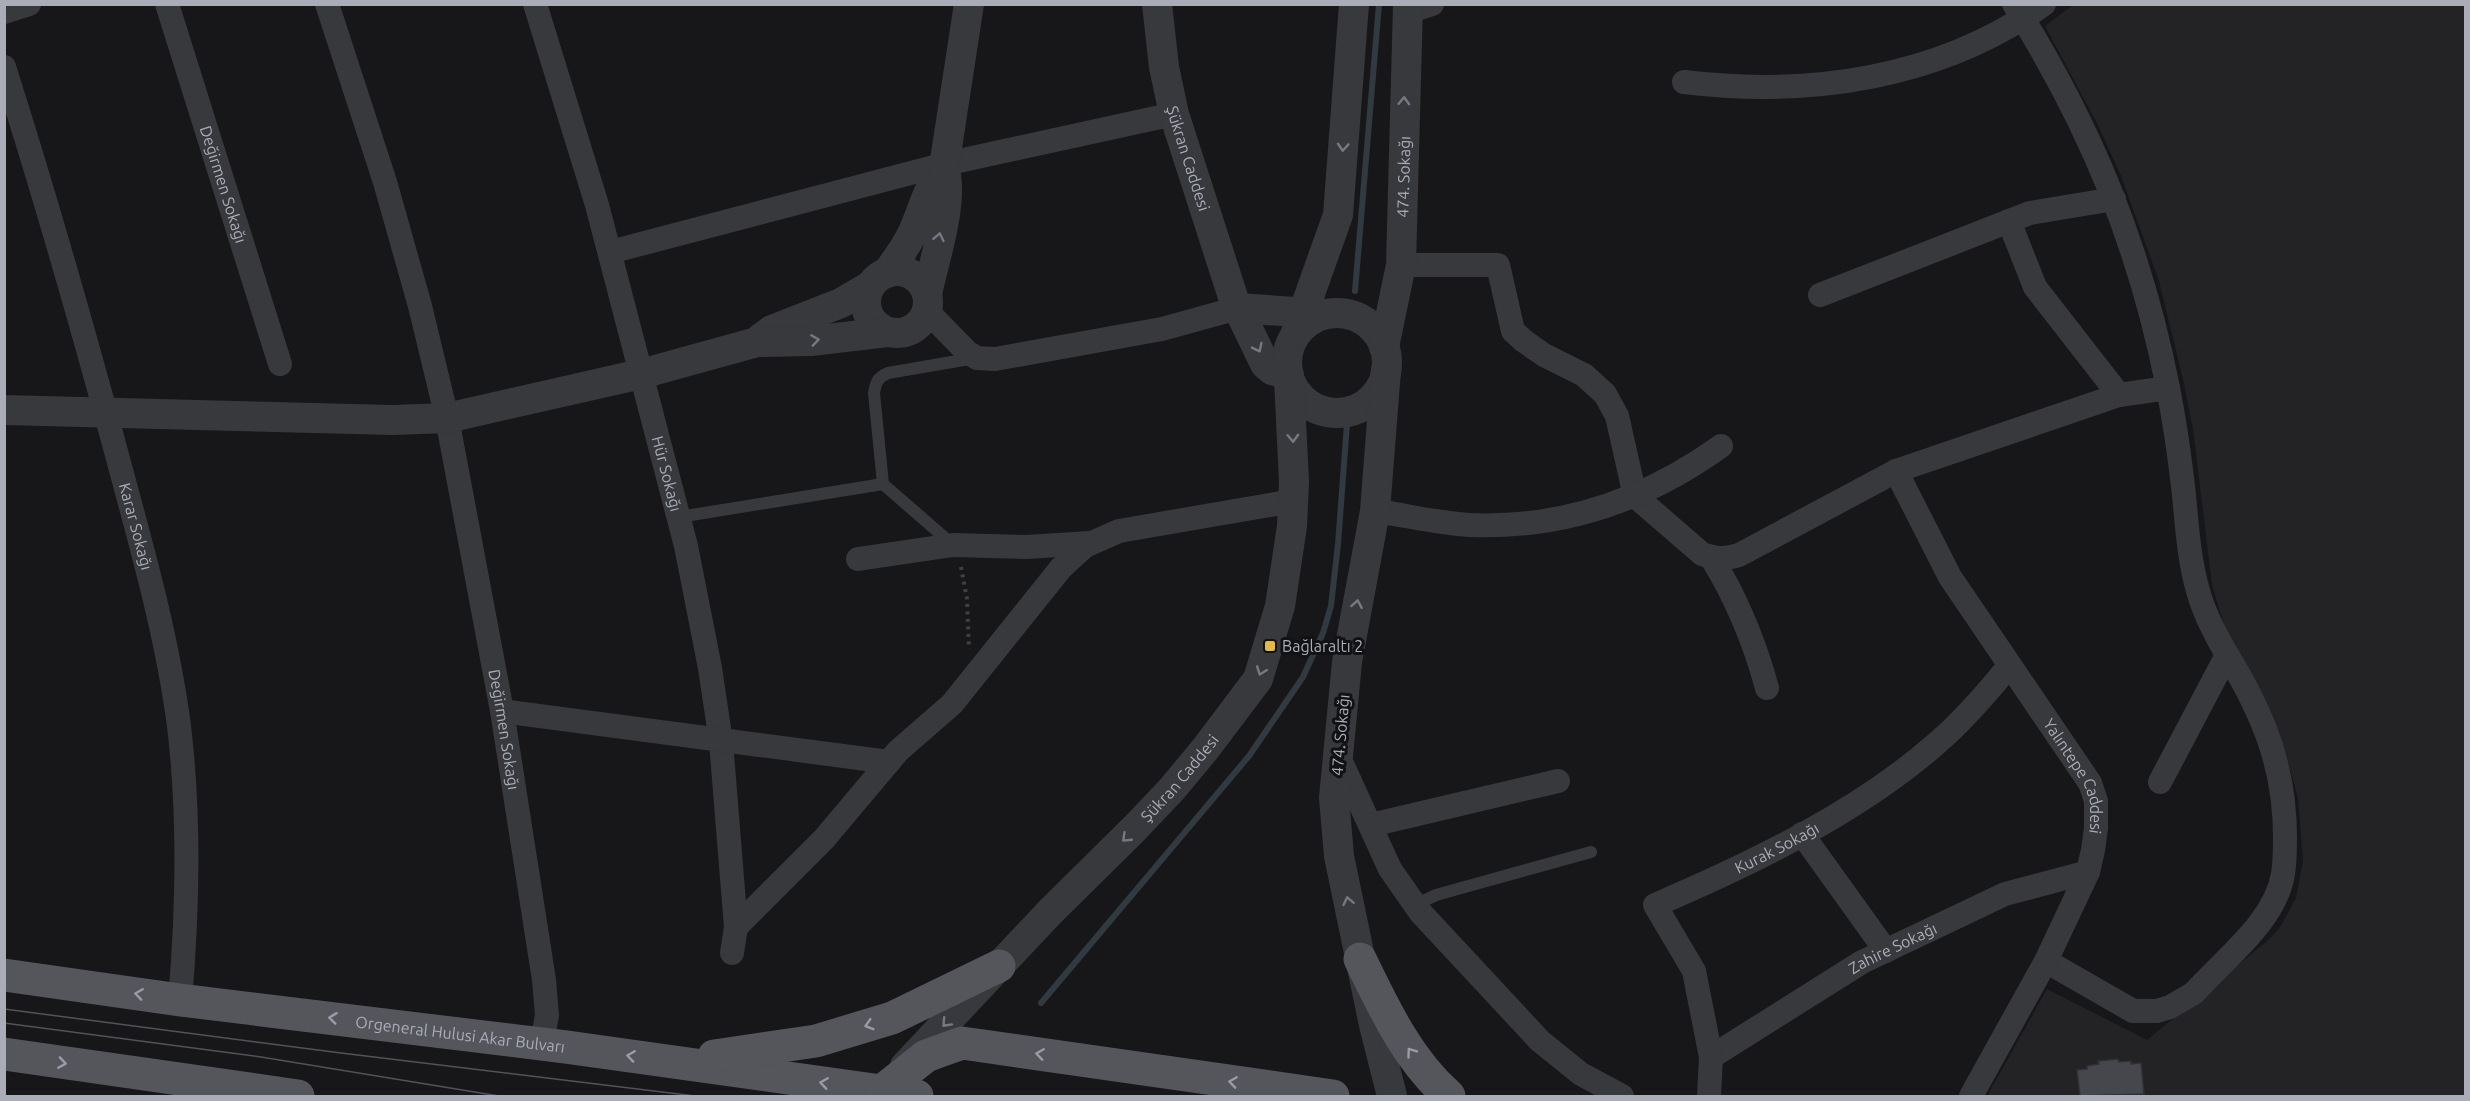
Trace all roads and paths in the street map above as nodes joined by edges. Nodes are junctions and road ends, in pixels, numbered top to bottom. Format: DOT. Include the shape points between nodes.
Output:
graph roads {
  1 [pos="29,4"];
  2 [pos="167,4"];
  3 [pos="327,4"];
  4 [pos="535,4"];
  5 [pos="969,4"];
  6 [pos="1157,4"];
  7 [pos="1353,4"];
  8 [pos="2044,4"];
  9 [pos="1416,7"];
  10 [pos="4,12"];
  11 [pos="2019,12"];
  12 [pos="4,67"];
  13 [pos="1684,82"];
  14 [pos="1174,114"];
  15 [pos="944,165"];
  16 [pos="2114,199"];
  17 [pos="2009,221"];
  18 [pos="610,252"];
  19 [pos="1401,265"];
  20 [pos="879,280"];
  21 [pos="1820,295"];
  22 [pos="927,302"];
  23 [pos="1238,308"];
  24 [pos="1309,320"];
  25 [pos="887,332"];
  26 [pos="757,342"];
  27 [pos="977,358"];
  28 [pos="1385,359"];
  29 [pos="280,363"];
  30 [pos="641,374"];
  31 [pos="1289,377"];
  32 [pos="2168,388"];
  33 [pos="2119,395"];
  34 [pos="4,410"];
  35 [pos="105,412"];
  36 [pos="447,418"];
  37 [pos="1721,446"];
  38 [pos="1896,471"];
  39 [pos="883,483"];
  40 [pos="1635,496"];
  41 [pos="1293,501"];
  42 [pos="1375,511"];
  43 [pos="679,517"];
  44 [pos="1090,543"];
  45 [pos="953,545"];
  46 [pos="1710,557"];
  47 [pos="858,559"];
  48 [pos="2227,656"];
  49 [pos="2009,666"];
  50 [pos="966,688"];
  51 [pos="1767,688"];
  52 [pos="502,711"];
  53 [pos="722,742"];
  54 [pos="1337,753"];
  55 [pos="889,762"];
  56 [pos="1558,781"];
  57 [pos="2160,782"];
  58 [pos="1371,825"];
  59 [pos="1802,834"];
  60 [pos="1591,852"];
  61 [pos="2088,872"];
  62 [pos="1415,905"];
  63 [pos="736,927"];
  64 [pos="1886,951"];
  65 [pos="732,953"];
  66 [pos="1360,959"];
  67 [pos="2046,961"];
  68 [pos="999,966"];
  69 [pos="4,975"];
  70 [pos="180,1000"];
  71 [pos="542,1044"];
  72 [pos="4,1054"];
  73 [pos="1711,1057"];
  74 [pos="666,1061"];
  75 [pos="880,1095"];
  76 [pos="298,1096"];
  77 [pos="917,1096"];
  78 [pos="1333,1096"];
  79 [pos="1392,1096"];
  80 [pos="1449,1096"];
  81 [pos="1622,1096"];
  82 [pos="1709,1096"];
  83 [pos="1971,1096"];
  1 -- 10 [label="street"];
  2 -- 29 [label="street, Değirmen Sokağı"];
  3 -- 36 [label="street, Değirmen Sokağı" via="385,182"];
  4 -- 18 [label="street, Hür Sokağı"];
  5 -- 15 [label="street"];
  6 -- 14 [label="street, Şükran Caddesi"];
  7 -- 24 [label="street, one-way" via="1338,215"];
  8 -- 11 [label="street"];
  19 -- 9 [label="street, 474. Sokağı, one-way"];
  11 -- 13 [label="street" via="1994,35 1941,57 1863,79 1765,88"];
  11 -- 16 [label="street" via="2072,102"];
  12 -- 35 [label="street, Karar Sokağı" via="45,195"];
  14 -- 15 [label="street"];
  14 -- 23 [label="street, Şükran Caddesi"];
  15 -- 18 [label="street"];
  15 -- 20 [label="street" via="911,235"];
  22 -- 15 [label="street, one-way" via="947,200"];
  16 -- 17 [label="street" via="2030,213"];
  16 -- 32 [label="street" via="2150,309"];
  17 -- 21 [label="street"];
  17 -- 33 [label="street" via="2035,287"];
  18 -- 30 [label="street, Hür Sokağı"];
  19 -- 28 [label="street, 474. Sokağı"];
  19 -- 40 [label="street" via="1498,265 1513,331 1544,355 1590,379 1612,405"];
  20 -- 22 [label="street" via="898,271 914,276 922,284"];
  20 -- 25 [label="street" via="866,302 873,322"];
  20 -- 26 [label="street" via="841,303 772,330"];
  22 -- 25 [label="street" via="922,320 909,331"];
  22 -- 27 [label="street" via="967,352"];
  23 -- 24 [label="street"];
  23 -- 27 [label="street" via="1162,329 995,359"];
  23 -- 31 [label="street, Şükran Caddesi, one-way" via="1265,363"];
  24 -- 28 [label="street" via="1350,315 1361,320 1371,327"];
  24 -- 31 [label="street" via="1287,355"];
  26 -- 25 [label="street, one-way" via="811,341"];
  26 -- 30 [label="street"];
  27 -- 39 [label="lane" via="888,374 875,382"];
  28 -- 31 [label="street" via="1377,393 1359,408 1347,412 1323,411 1312,406"];
  28 -- 42 [label="street, 474. Sokağı"];
  30 -- 36 [label="street"];
  30 -- 43 [label="street, Hür Sokağı"];
  31 -- 41 [label="street, Şükran Caddesi, one-way"];
  32 -- 33 [label="street"];
  32 -- 48 [label="street" via="2192,567 2208,618"];
  33 -- 38 [label="street"];
  34 -- 35 [label="street"];
  35 -- 36 [label="street"];
  35 -- 70 [label="street, Karar Sokağı" via="163,627 179,728 187,873"];
  36 -- 52 [label="street, Değirmen Sokağı"];
  37 -- 40 [label="street" via="1676,476"];
  38 -- 46 [label="street" via="1739,555"];
  38 -- 49 [label="street, Yalıntepe Caddesi" via="1950,576"];
  39 -- 43 [label="lane"];
  39 -- 45 [label="lane"];
  40 -- 42 [label="street" via="1566,518 1502,525 1456,523"];
  40 -- 46 [label="street"];
  41 -- 44 [label="street" via="1119,531"];
  41 -- 68 [label="street, Şükran Caddesi, one-way" via="1280,606 1258,679 1172,789"];
  54 -- 42 [label="street, 474. Sokağı, one-way" via="1347,662"];
  43 -- 53 [label="street, Hür Sokağı"];
  44 -- 45 [label="street" via="1026,548"];
  44 -- 50 [label="street" via="1061,568"];
  45 -- 47 [label="street"];
  45 -- 50 [label="path" via="963,573 966,599"];
  46 -- 51 [label="street" via="1748,625"];
  48 -- 57 [label="street"];
  48 -- 67 [label="street" via="2272,744 2282,785 2284,872 2269,912 2194,993 2157,1011 2133,1011"];
  49 -- 59 [label="street, Kurak Sokağı" via="1963,719 1928,751 1884,784"];
  49 -- 61 [label="street, Yalıntepe Caddesi" via="2090,783 2096,801 2096,828"];
  50 -- 55 [label="street"];
  52 -- 53 [label="street"];
  52 -- 71 [label="street, Değirmen Sokağı" via="544,980 547,1015"];
  53 -- 55 [label="street"];
  53 -- 63 [label="street, Hür Sokağı"];
  54 -- 58 [label="street"];
  66 -- 54 [label="street, 474. Sokağı, one-way" via="1339,856 1334,798"];
  55 -- 63 [label="street" via="824,839"];
  56 -- 58 [label="street"];
  58 -- 62 [label="street" via="1390,869"];
  59 -- 64 [label="street"];
  59 -- 73 [label="street, Kurak Sokağı" via="1655,905 1694,971"];
  60 -- 62 [label="lane"];
  61 -- 64 [label="street, Zahire Sokağı" via="2005,894"];
  61 -- 67 [label="street, Yalıntepe Caddesi"];
  62 -- 81 [label="street" via="1547,1047 1581,1074"];
  63 -- 65 [label="street, Hür Sokağı"];
  64 -- 73 [label="street, Zahire Sokağı" via="1862,962"];
  66 -- 79 [label="street, 474. Sokağı"];
  80 -- 66 [label="main road, one-way" via="1433,1082 1394,1028"];
  67 -- 83 [label="street, Yalıntepe Caddesi"];
  68 -- 74 [label="main road, one-way" via="891,1018 816,1041"];
  68 -- 75 [label="street, Şükran Caddesi, one-way"];
  70 -- 69 [label="main road, Orgeneral Hulusi Akar Bulvarı, one-way"];
  71 -- 70 [label="main road, Orgeneral Hulusi Akar Bulvarı, one-way"];
  74 -- 71 [label="main road, Orgeneral Hulusi Akar Bulvarı, one-way"];
  72 -- 76 [label="main road, one-way"];
  73 -- 82 [label="street"];
  75 -- 74 [label="main road, Orgeneral Hulusi Akar Bulvarı, one-way"];
  75 -- 77 [label="main road, Orgeneral Hulusi Akar Bulvarı"];
  78 -- 75 [label="main road, one-way" via="962,1043 926,1056"];
}
